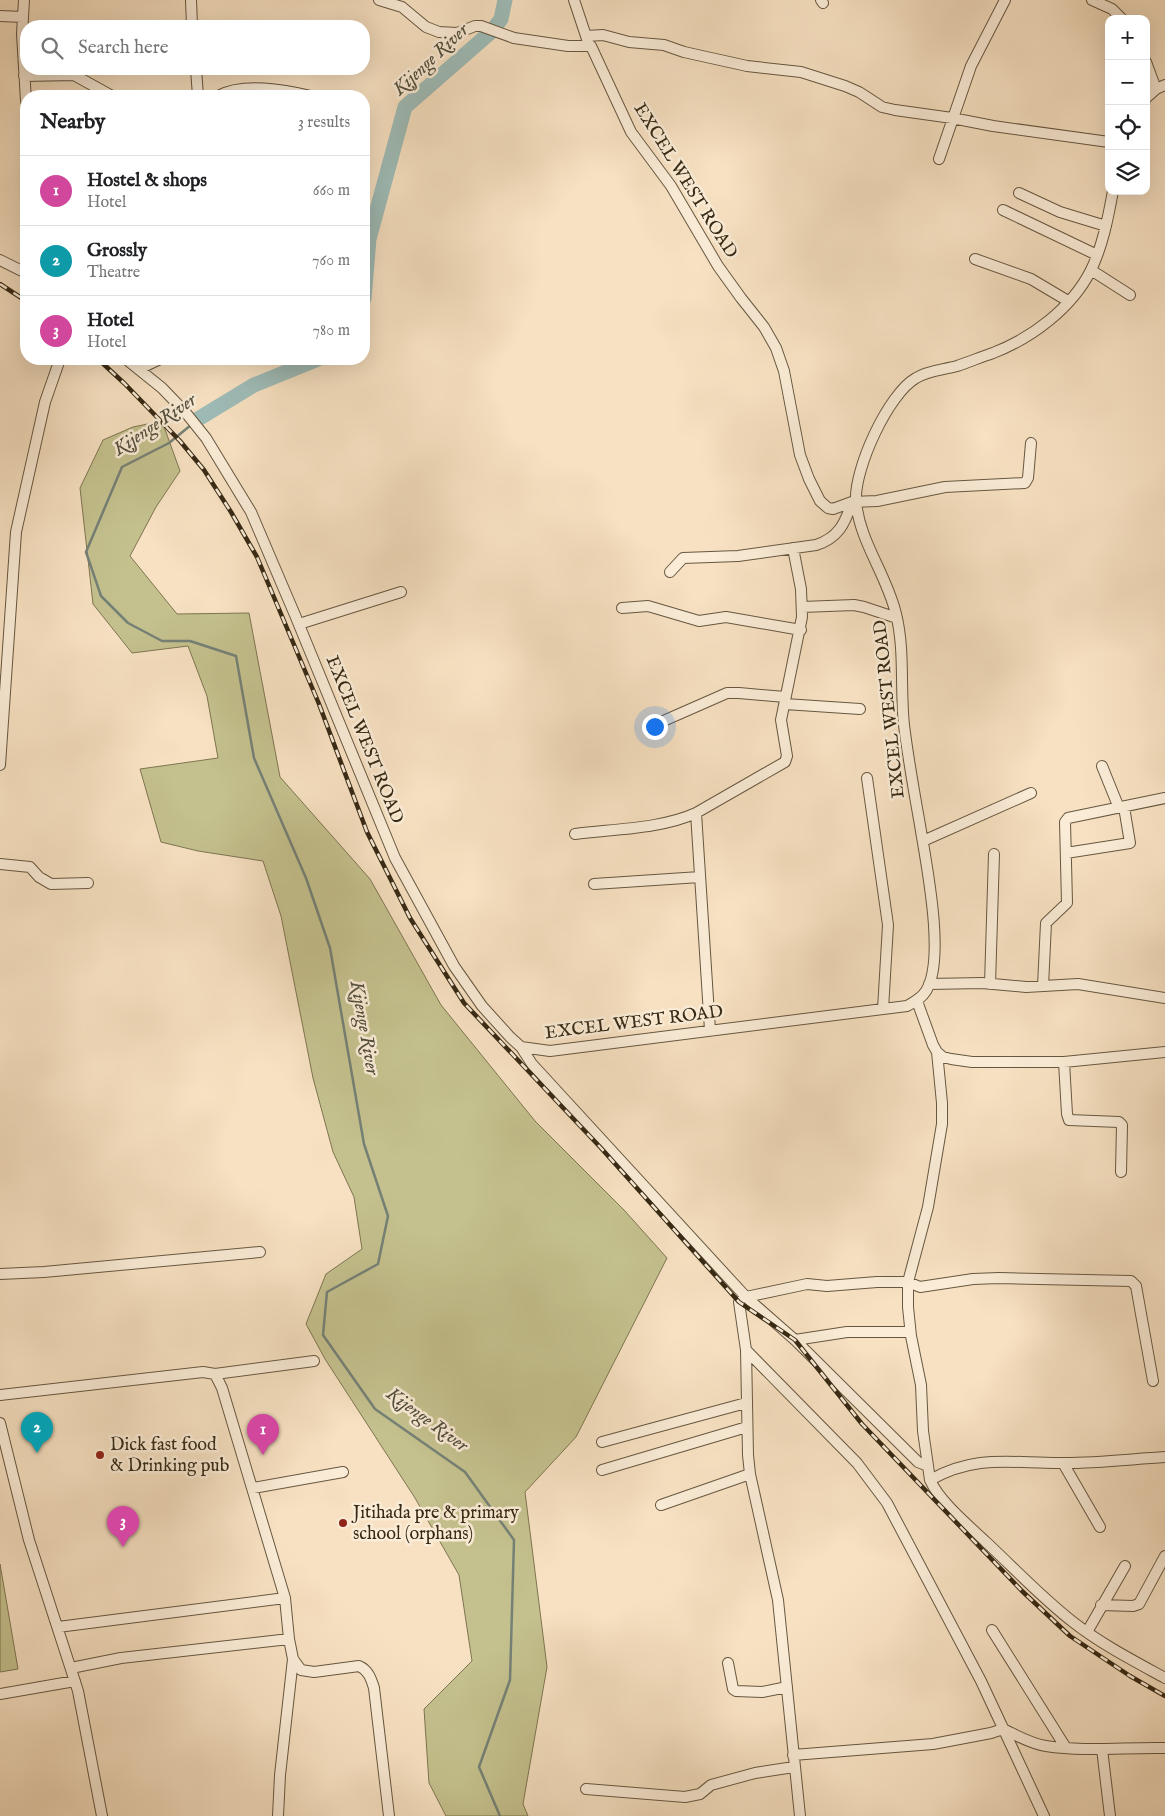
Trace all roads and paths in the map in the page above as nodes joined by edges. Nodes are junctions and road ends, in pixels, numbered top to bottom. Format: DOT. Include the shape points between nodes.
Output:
graph roads {
  1 [pos="24,0"];
  2 [pos="191,0"];
  3 [pos="379,0"];
  4 [pos="574,0"];
  5 [pos="1006,0"];
  6 [pos="1092,0"];
  7 [pos="1118,15"];
  8 [pos="0,16"];
  9 [pos="23,18"];
  10 [pos="192,20"];
  11 [pos="588,41"];
  12 [pos="1150,69"];
  13 [pos="74,75"];
  14 [pos="74,75"];
  15 [pos="196,75"];
  16 [pos="24,76"];
  17 [pos="1160,87"];
  18 [pos="25,90"];
  19 [pos="101,90"];
  20 [pos="198,90"];
  21 [pos="234,90"];
  22 [pos="278,90"];
  23 [pos="1150,95"];
  24 [pos="952,118"];
  25 [pos="1105,141"];
  26 [pos="939,159"];
  27 [pos="1019,193"];
  28 [pos="1112,195"];
  29 [pos="1003,210"];
  30 [pos="1106,226"];
  31 [pos="1097,255"];
  32 [pos="975,259"];
  33 [pos="0,260"];
  34 [pos="20,270"];
  35 [pos="1091,270"];
  36 [pos="1130,295"];
  37 [pos="1068,301"];
  38 [pos="58,365"];
  39 [pos="134,365"];
  40 [pos="147,365"];
  41 [pos="139,369"];
  42 [pos="1031,443"];
  43 [pos="854,502"];
  44 [pos="793,548"];
  45 [pos="670,572"];
  46 [pos="401,592"];
  47 [pos="802,607"];
  48 [pos="622,608"];
  49 [pos="897,618"];
  50 [pos="299,624"];
  51 [pos="801,630"];
  52 [pos="785,700"];
  53 [pos="860,709"];
  54 [pos="661,722"];
  55 [pos="0,765"];
  56 [pos="1102,766"];
  57 [pos="867,778"];
  58 [pos="1031,793"];
  59 [pos="1165,798"];
  60 [pos="1121,807"];
  61 [pos="696,813"];
  62 [pos="575,834"];
  63 [pos="923,841"];
  64 [pos="1066,853"];
  65 [pos="994,854"];
  66 [pos="0,864"];
  67 [pos="700,877"];
  68 [pos="88,883"];
  69 [pos="594,884"];
  70 [pos="929,984"];
  71 [pos="990,984"];
  72 [pos="1043,986"];
  73 [pos="1165,998"];
  74 [pos="917,1001"];
  75 [pos="883,1009"];
  76 [pos="710,1030"];
  77 [pos="521,1047"];
  78 [pos="937,1052"];
  79 [pos="1165,1052"];
  80 [pos="1064,1062"];
  81 [pos="1121,1172"];
  82 [pos="260,1252"];
  83 [pos="0,1274"];
  84 [pos="908,1282"];
  85 [pos="742,1299"];
  86 [pos="910,1332"];
  87 [pos="795,1340"];
  88 [pos="746,1350"];
  89 [pos="314,1361"];
  90 [pos="215,1374"];
  91 [pos="1153,1381"];
  92 [pos="0,1395"];
  93 [pos="746,1403"];
  94 [pos="0,1423"];
  95 [pos="747,1427"];
  96 [pos="602,1442"];
  97 [pos="1165,1457"];
  98 [pos="1063,1463"];
  99 [pos="928,1466"];
  100 [pos="602,1470"];
  101 [pos="342,1472"];
  102 [pos="750,1474"];
  103 [pos="930,1480"];
  104 [pos="253,1488"];
  105 [pos="661,1505"];
  106 [pos="1100,1527"];
  107 [pos="1165,1556"];
  108 [pos="1125,1566"];
  109 [pos="285,1598"];
  110 [pos="1101,1605"];
  111 [pos="58,1627"];
  112 [pos="992,1630"];
  113 [pos="1087,1632"];
  114 [pos="289,1639"];
  115 [pos="293,1659"];
  116 [pos="728,1663"];
  117 [pos="71,1668"];
  118 [pos="1165,1678"];
  119 [pos="76,1681"];
  120 [pos="787,1687"];
  121 [pos="0,1694"];
  122 [pos="1003,1728"];
  123 [pos="1066,1748"];
  124 [pos="1165,1748"];
  125 [pos="1102,1749"];
  126 [pos="793,1755"];
  127 [pos="794,1767"];
  128 [pos="586,1789"];
  129 [pos="102,1816"];
  130 [pos="278,1816"];
  131 [pos="388,1816"];
  132 [pos="800,1816"];
  133 [pos="1044,1816"];
  134 [pos="1110,1816"];
  1 -- 9 [label="street"];
  2 -- 10 [label="street"];
  3 -- 11 [label="street" via="402,8 426,27 439,32 457,33 477,26 514,38 568,46"];
  4 -- 11 [label="street"];
  5 -- 24 [label="street" via="971,66"];
  6 -- 7 [label="street"];
  8 -- 9 [label="street"];
  11 -- 24 [label="street" via="603,35 629,42 664,45 747,66 801,72 859,92 882,107"];
  11 -- 43 [label="street, EXCEL WEST ROAD" via="632,132 671,186 718,266 776,348 784,371 800,455 818,499 830,509"];
  12 -- 17 [label="street"];
  13 -- 16 [label="street"];
  14 -- 19 [label="street"];
  15 -- 20 [label="street"];
  16 -- 18 [label="street"];
  17 -- 23 [label="street"];
  21 -- 22 [label="street"];
  24 -- 25 [label="street"];
  24 -- 26 [label="street"];
  27 -- 30 [label="street" via="1060,212"];
  28 -- 30 [label="street, EXCEL WEST ROAD"];
  29 -- 31 [label="street"];
  30 -- 31 [label="street, EXCEL WEST ROAD"];
  31 -- 35 [label="street, EXCEL WEST ROAD"];
  32 -- 37 [label="street" via="1031,279"];
  33 -- 34 [label="street"];
  35 -- 36 [label="street"];
  35 -- 37 [label="street, EXCEL WEST ROAD"];
  37 -- 43 [label="street, EXCEL WEST ROAD" via="1049,320 1008,346 954,366 926,372 908,383 868,447"];
  38 -- 55 [label="street" via="45,402 16,532"];
  39 -- 41 [label="street, EXCEL WEST ROAD"];
  40 -- 41 [label="street"];
  41 -- 50 [label="street, EXCEL WEST ROAD" via="186,413 206,438 251,512"];
  42 -- 43 [label="street" via="1028,480 1025,483 945,487 877,501"];
  43 -- 44 [label="street" via="830,540"];
  43 -- 49 [label="street, EXCEL WEST ROAD"];
  44 -- 45 [label="street" via="738,556 683,558"];
  44 -- 47 [label="street"];
  46 -- 50 [label="street"];
  47 -- 49 [label="street" via="854,605"];
  47 -- 51 [label="street"];
  48 -- 51 [label="street" via="648,606 700,621 726,617"];
  49 -- 63 [label="street, EXCEL WEST ROAD" via="902,648 904,727"];
  50 -- 77 [label="street, EXCEL WEST ROAD" via="395,858 454,966 482,1006"];
  51 -- 52 [label="street"];
  52 -- 53 [label="street"];
  52 -- 54 [label="street" via="727,693"];
  52 -- 61 [label="street" via="780,725 785,762"];
  56 -- 60 [label="street"];
  57 -- 75 [label="street" via="888,925"];
  58 -- 63 [label="street"];
  59 -- 60 [label="street"];
  60 -- 64 [label="street" via="1068,818 1064,824"];
  60 -- 64 [label="street" via="1130,842"];
  61 -- 62 [label="street" via="648,826"];
  61 -- 67 [label="street"];
  63 -- 70 [label="street, EXCEL WEST ROAD" via="934,930 934,961"];
  64 -- 72 [label="street" via="1067,904 1046,923"];
  65 -- 71 [label="street"];
  66 -- 68 [label="street" via="30,867 51,884"];
  67 -- 69 [label="street"];
  67 -- 76 [label="street"];
  70 -- 71 [label="street"];
  70 -- 74 [label="street, EXCEL WEST ROAD"];
  71 -- 72 [label="street"];
  72 -- 73 [label="street" via="1086,985"];
  74 -- 75 [label="street, EXCEL WEST ROAD" via="907,1006"];
  74 -- 78 [label="street"];
  75 -- 76 [label="street, EXCEL WEST ROAD"];
  76 -- 77 [label="street, EXCEL WEST ROAD" via="550,1051"];
  77 -- 85 [label="street" via="532,1064"];
  78 -- 80 [label="street" via="943,1057 972,1062"];
  78 -- 84 [label="street" via="942,1124 926,1215"];
  79 -- 80 [label="street"];
  80 -- 81 [label="street" via="1069,1120 1119,1122 1122,1125"];
  82 -- 83 [label="street"];
  84 -- 85 [label="street" via="807,1284"];
  84 -- 86 [label="street"];
  84 -- 91 [label="street" via="926,1286 999,1278 1131,1281 1137,1292"];
  85 -- 87 [label="street"];
  85 -- 88 [label="street"];
  86 -- 87 [label="street" via="847,1332"];
  86 -- 99 [label="street" via="922,1385"];
  87 -- 99 [label="street" via="918,1462"];
  88 -- 93 [label="street"];
  88 -- 122 [label="street" via="857,1463 887,1503"];
  89 -- 90 [label="street"];
  90 -- 92 [label="street" via="203,1372"];
  90 -- 104 [label="street"];
  93 -- 95 [label="street"];
  93 -- 96 [label="street"];
  94 -- 111 [label="street" via="29,1540"];
  95 -- 100 [label="street"];
  95 -- 102 [label="street"];
  97 -- 98 [label="street"];
  98 -- 103 [label="street" via="990,1461 962,1465"];
  98 -- 106 [label="street"];
  99 -- 103 [label="street"];
  101 -- 104 [label="street"];
  102 -- 105 [label="street"];
  102 -- 120 [label="street" via="778,1600"];
  103 -- 113 [label="street" via="947,1503 1031,1586"];
  104 -- 109 [label="street"];
  107 -- 110 [label="street" via="1139,1604"];
  108 -- 110 [label="street"];
  109 -- 111 [label="street"];
  109 -- 114 [label="street"];
  110 -- 113 [label="street"];
  111 -- 117 [label="street"];
  112 -- 123 [label="street"];
  113 -- 118 [label="street"];
  114 -- 115 [label="street"];
  114 -- 117 [label="street" via="121,1658"];
  115 -- 130 [label="street"];
  115 -- 131 [label="street" via="301,1670 314,1672 358,1666 365,1668 374,1688"];
  116 -- 120 [label="street" via="736,1691 762,1692"];
  117 -- 119 [label="street"];
  119 -- 121 [label="street"];
  119 -- 129 [label="street"];
  120 -- 126 [label="street"];
  122 -- 123 [label="street" via="1034,1744"];
  122 -- 126 [label="street" via="933,1744"];
  122 -- 133 [label="street"];
  123 -- 125 [label="street"];
  124 -- 125 [label="street"];
  125 -- 134 [label="street"];
  126 -- 127 [label="street"];
  127 -- 128 [label="street" via="711,1785 700,1794 685,1797"];
  127 -- 132 [label="street"];
}
